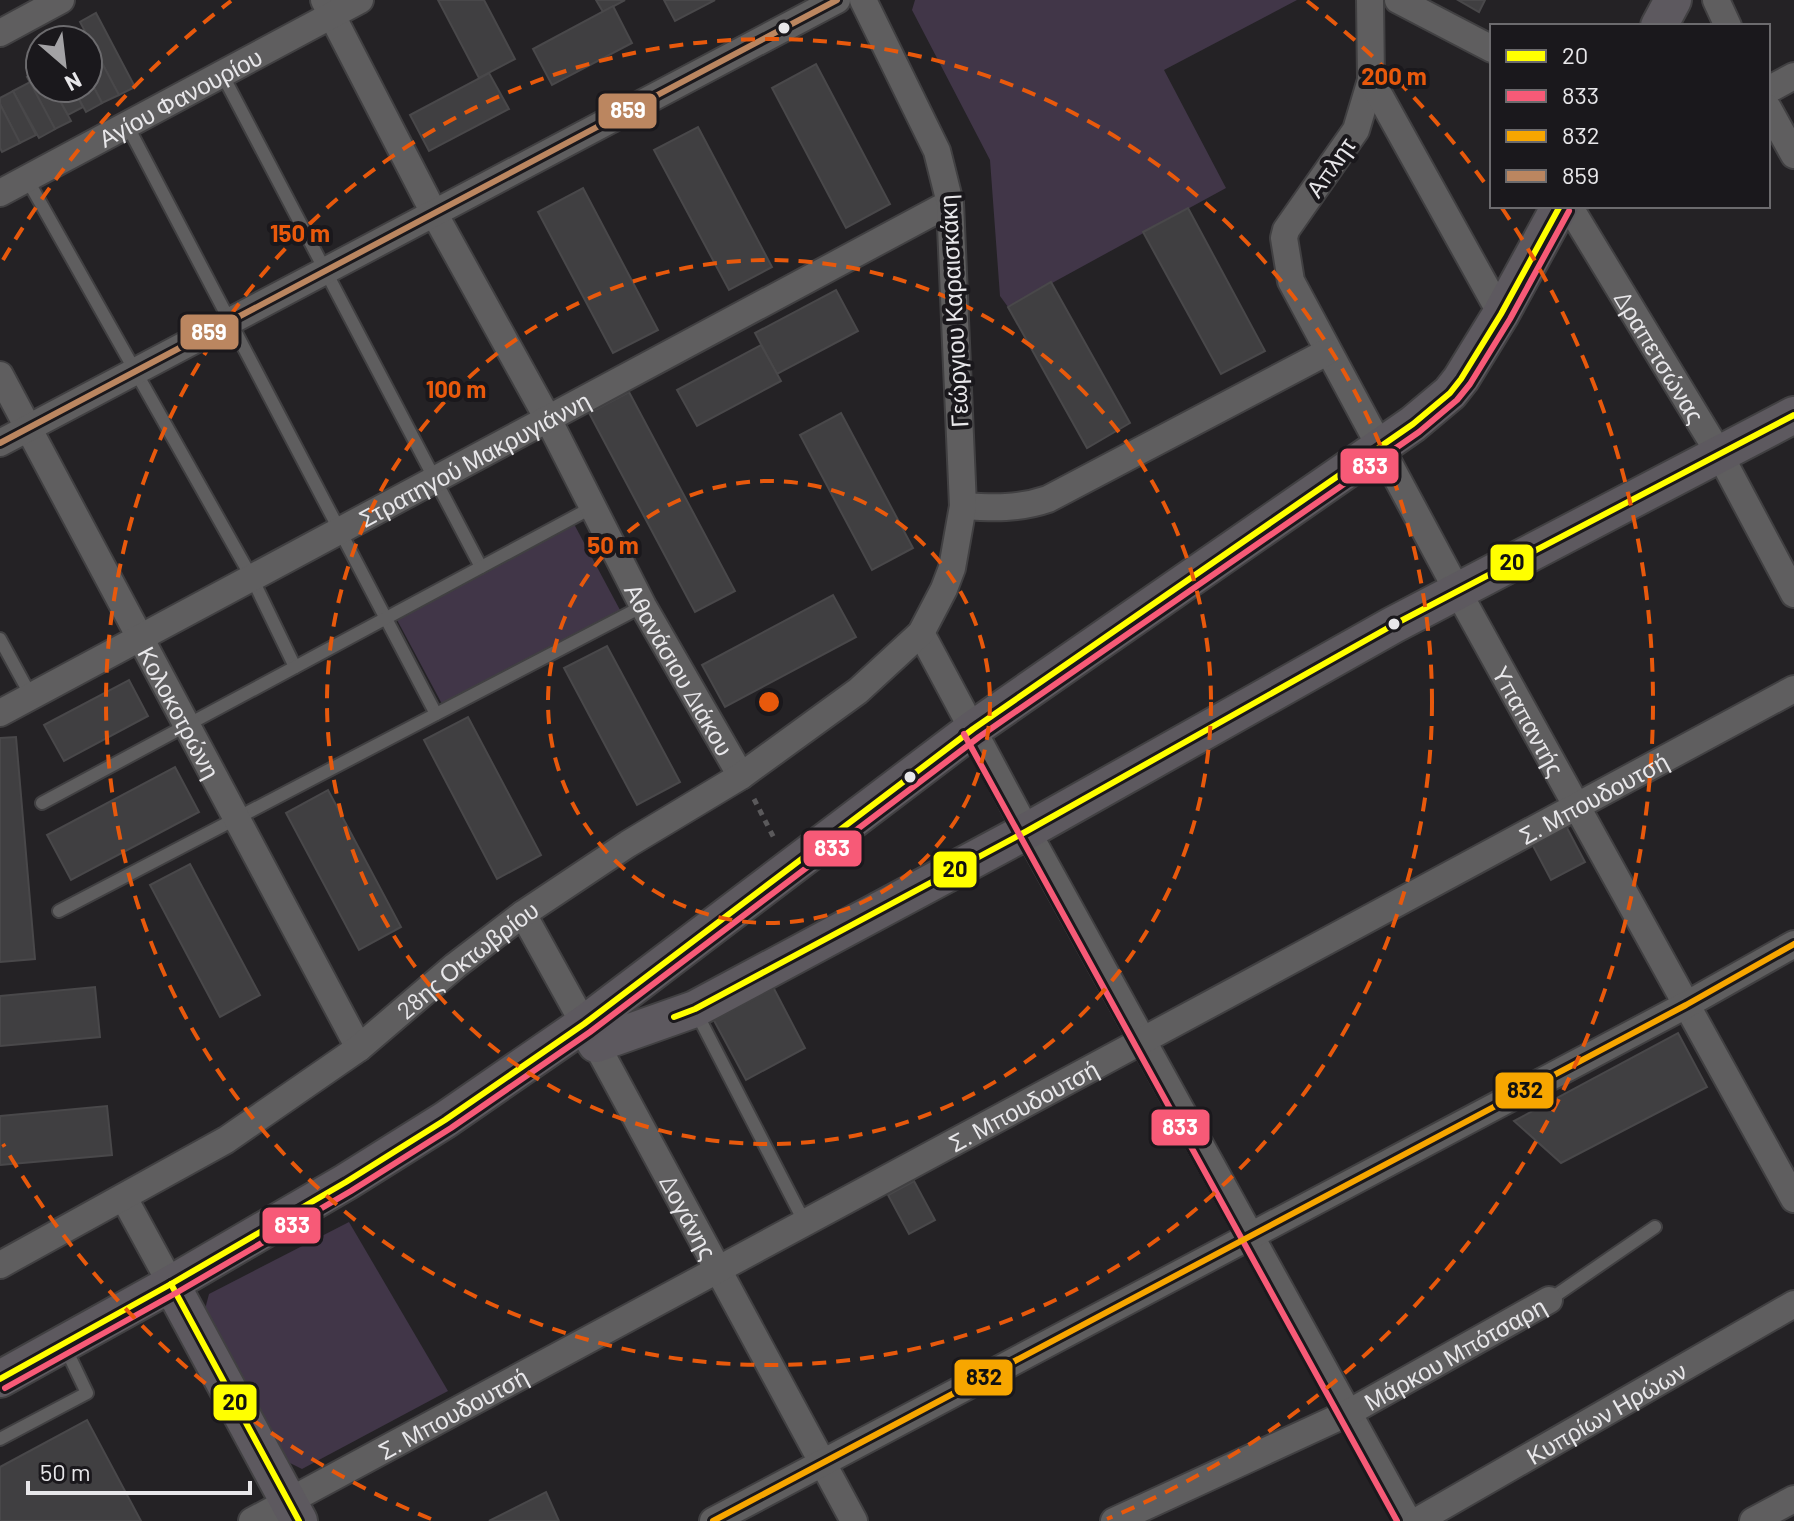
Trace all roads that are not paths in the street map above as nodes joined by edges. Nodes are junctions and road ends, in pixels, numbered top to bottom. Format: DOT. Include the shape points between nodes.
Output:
graph roads {
  1 [pos="61,0"];
  2 [pos="360,0"];
  3 [pos="837,0"];
  4 [pos="863,0"];
  5 [pos="1370,0"];
  6 [pos="1398,0"];
  7 [pos="1673,0"];
  8 [pos="1716,0"];
  9 [pos="328,8"];
  10 [pos="1660,24"];
  11 [pos="1727,24"];
  12 [pos="0,33"];
  13 [pos="1490,48"];
  14 [pos="222,74"];
  15 [pos="1794,76"];
  16 [pos="1371,80"];
  17 [pos="1770,89"];
  18 [pos="1770,112"];
  19 [pos="127,125"];
  20 [pos="1794,155"];
  21 [pos="27,179"];
  22 [pos="0,193"];
  23 [pos="950,203"];
  24 [pos="1559,208"];
  25 [pos="1570,208"];
  26 [pos="434,213"];
  27 [pos="324,272"];
  28 [pos="1291,281"];
  29 [pos="1501,314"];
  30 [pos="229,321"];
  31 [pos="1327,352"];
  32 [pos="135,371"];
  33 [pos="0,375"];
  34 [pos="1794,415"];
  35 [pos="548,419"];
  36 [pos="28,428"];
  37 [pos="0,443"];
  38 [pos="1381,448"];
  39 [pos="1720,455"];
  40 [pos="435,480"];
  41 [pos="963,506"];
  42 [pos="591,508"];
  43 [pos="341,531"];
  44 [pos="481,567"];
  45 [pos="252,578"];
  46 [pos="1457,590"];
  47 [pos="1794,594"];
  48 [pos="643,606"];
  49 [pos="386,618"];
  50 [pos="921,633"];
  51 [pos="140,638"];
  52 [pos="0,639"];
  53 [pos="295,667"];
  54 [pos="1794,689"];
  55 [pos="31,696"];
  56 [pos="0,713"];
  57 [pos="436,714"];
  58 [pos="187,725"];
  59 [pos="973,729"];
  60 [pos="741,776"];
  61 [pos="42,803"];
  62 [pos="1577,806"];
  63 [pos="237,818"];
  64 [pos="1027,831"];
  65 [pos="59,911"];
  66 [pos="523,914"];
  67 [pos="1794,944"];
  68 [pos="1686,1005"];
  69 [pos="695,1009"];
  70 [pos="590,1034"];
  71 [pos="1142,1040"];
  72 [pos="359,1048"];
  73 [pos="1786,1166"];
  74 [pos="124,1198"];
  75 [pos="1794,1199"];
  76 [pos="805,1223"];
  77 [pos="1655,1227"];
  78 [pos="1251,1236"];
  79 [pos="0,1265"];
  80 [pos="718,1270"];
  81 [pos="171,1284"];
  82 [pos="1549,1300"];
  83 [pos="1794,1304"];
  84 [pos="63,1344"];
  85 [pos="0,1379"];
  86 [pos="1348,1413"];
  87 [pos="0,1439"];
  88 [pos="823,1463"];
  89 [pos="1794,1499"];
  90 [pos="293,1511"];
  91 [pos="252,1521"];
  92 [pos="713,1521"];
  93 [pos="854,1521"];
  94 [pos="1114,1521"];
  95 [pos="1408,1521"];
  96 [pos="1417,1521"];
  97 [pos="1753,1521"];
  1 -- 12 [label="street"];
  2 -- 9 [label="street, Αγίου Φανουρίου"];
  3 -- 26 [label="street"];
  4 -- 23 [label="street, Γεώργιου Καραισκάκη" via="937,151"];
  5 -- 16 [label="street, Απλητ"];
  6 -- 13 [label="street"];
  7 -- 10 [label="street"];
  8 -- 11 [label="street"];
  9 -- 14 [label="street, Αγίου Φανουρίου"];
  9 -- 26 [label="street, Αθανάσιου Διάκου"];
  14 -- 19 [label="street, Αγίου Φανουρίου"];
  14 -- 27 [label="lane"];
  15 -- 17 [label="street"];
  16 -- 28 [label="street, Απλητ" via="1356,130 1286,230"];
  16 -- 29 [label="street"];
  18 -- 20 [label="street"];
  19 -- 21 [label="street, Αγίου Φανουρίου"];
  19 -- 30 [label="lane"];
  21 -- 22 [label="street, Αγίου Φανουρίου"];
  21 -- 32 [label="lane"];
  23 -- 35 [label="street, Στρατηγού Μακρυγιάννη"];
  23 -- 41 [label="street, Γεώργιου Καραισκάκη"];
  24 -- 29 [label="street"];
  25 -- 39 [label="street, Δραπετσώνας"];
  26 -- 27 [label="street"];
  26 -- 35 [label="street, Αθανάσιου Διάκου"];
  27 -- 30 [label="street"];
  27 -- 40 [label="lane"];
  28 -- 31 [label="street, Υπαπαντής"];
  29 -- 38 [label="street" via="1450,393"];
  30 -- 32 [label="street"];
  30 -- 43 [label="lane"];
  31 -- 38 [label="street, Υπαπαντής"];
  31 -- 41 [label="street" via="1048,499 1007,508"];
  32 -- 36 [label="street"];
  32 -- 45 [label="lane"];
  33 -- 36 [label="street, Κολοκοτρώνη"];
  34 -- 39 [label="street"];
  35 -- 40 [label="street, Στρατηγού Μακρυγιάννη"];
  35 -- 42 [label="street, Αθανάσιου Διάκου"];
  36 -- 37 [label="street"];
  36 -- 51 [label="street, Κολοκοτρώνη"];
  38 -- 46 [label="street, Υπαπαντής"];
  38 -- 59 [label="street"];
  39 -- 46 [label="street"];
  39 -- 47 [label="street, Δραπετσώνας"];
  40 -- 43 [label="street, Στρατηγού Μακρυγιάννη"];
  40 -- 44 [label="lane"];
  41 -- 50 [label="street, Γεώργιου Καραισκάκη" via="952,568"];
  42 -- 44 [label="lane"];
  42 -- 48 [label="street, Αθανάσιου Διάκου"];
  43 -- 45 [label="street, Στρατηγού Μακρυγιάννη"];
  43 -- 49 [label="lane"];
  44 -- 49 [label="lane"];
  45 -- 51 [label="street, Στρατηγού Μακρυγιάννη"];
  45 -- 53 [label="lane"];
  46 -- 62 [label="street, Υπαπαντής"];
  46 -- 64 [label="street"];
  48 -- 57 [label="lane"];
  48 -- 60 [label="street, Αθανάσιου Διάκου"];
  49 -- 53 [label="lane"];
  49 -- 57 [label="lane"];
  50 -- 59 [label="street"];
  50 -- 60 [label="street, 28ης Οκτωβρίου" via="858,691"];
  51 -- 55 [label="street, Στρατηγού Μακρυγιάννη"];
  51 -- 58 [label="street, Κολοκοτρώνη"];
  52 -- 55 [label="lane"];
  53 -- 58 [label="lane"];
  54 -- 62 [label="street, Σ. Μπουδουτσή"];
  55 -- 56 [label="street, Στρατηγού Μακρυγιάννη"];
  57 -- 63 [label="lane"];
  58 -- 61 [label="lane"];
  58 -- 63 [label="street, Κολοκοτρώνη"];
  59 -- 64 [label="street"];
  59 -- 70 [label="street"];
  60 -- 66 [label="street, 28ης Οκτωβρίου"];
  62 -- 68 [label="street, Υπαπαντής"];
  62 -- 71 [label="street, Σ. Μπουδουτσή"];
  63 -- 65 [label="lane"];
  63 -- 72 [label="street, Κολοκοτρώνη"];
  64 -- 69 [label="street"];
  64 -- 71 [label="street"];
  66 -- 70 [label="street, Δογάνης"];
  66 -- 72 [label="street, 28ης Οκτωβρίου"];
  67 -- 68 [label="street"];
  68 -- 73 [label="street, Υπαπαντής"];
  68 -- 78 [label="street"];
  69 -- 70 [label="street"];
  69 -- 76 [label="lane"];
  70 -- 80 [label="street, Δογάνης"];
  70 -- 81 [label="street"];
  71 -- 76 [label="street, Σ. Μπουδουτσή"];
  71 -- 78 [label="street"];
  72 -- 74 [label="street, 28ης Οκτωβρίου" via="226,1140"];
  73 -- 75 [label="street, Υπαπαντής"];
  74 -- 79 [label="street, 28ης Οκτωβρίου"];
  74 -- 81 [label="street"];
  76 -- 80 [label="street, Σ. Μπουδουτσή"];
  77 -- 82 [label="lane, Μάρκου Μπότσαρη"];
  78 -- 86 [label="street"];
  78 -- 88 [label="street"];
  80 -- 88 [label="street, Δογάνης"];
  80 -- 90 [label="street, Σ. Μπουδουτσή"];
  81 -- 84 [label="street"];
  81 -- 90 [label="street"];
  82 -- 86 [label="street, Μάρκου Μπότσαρη"];
  83 -- 96 [label="street, Κυπρίων Ηρώων"];
  84 -- 85 [label="street"];
  84 -- 87 [label="lane" via="87,1393"];
  86 -- 94 [label="street, Μάρκου Μπότσαρη"];
  86 -- 95 [label="street"];
  88 -- 92 [label="street"];
  88 -- 93 [label="street, Δογάνης"];
  89 -- 97 [label="street"];
  90 -- 91 [label="street, Σ. Μπουδουτσή"];
}
